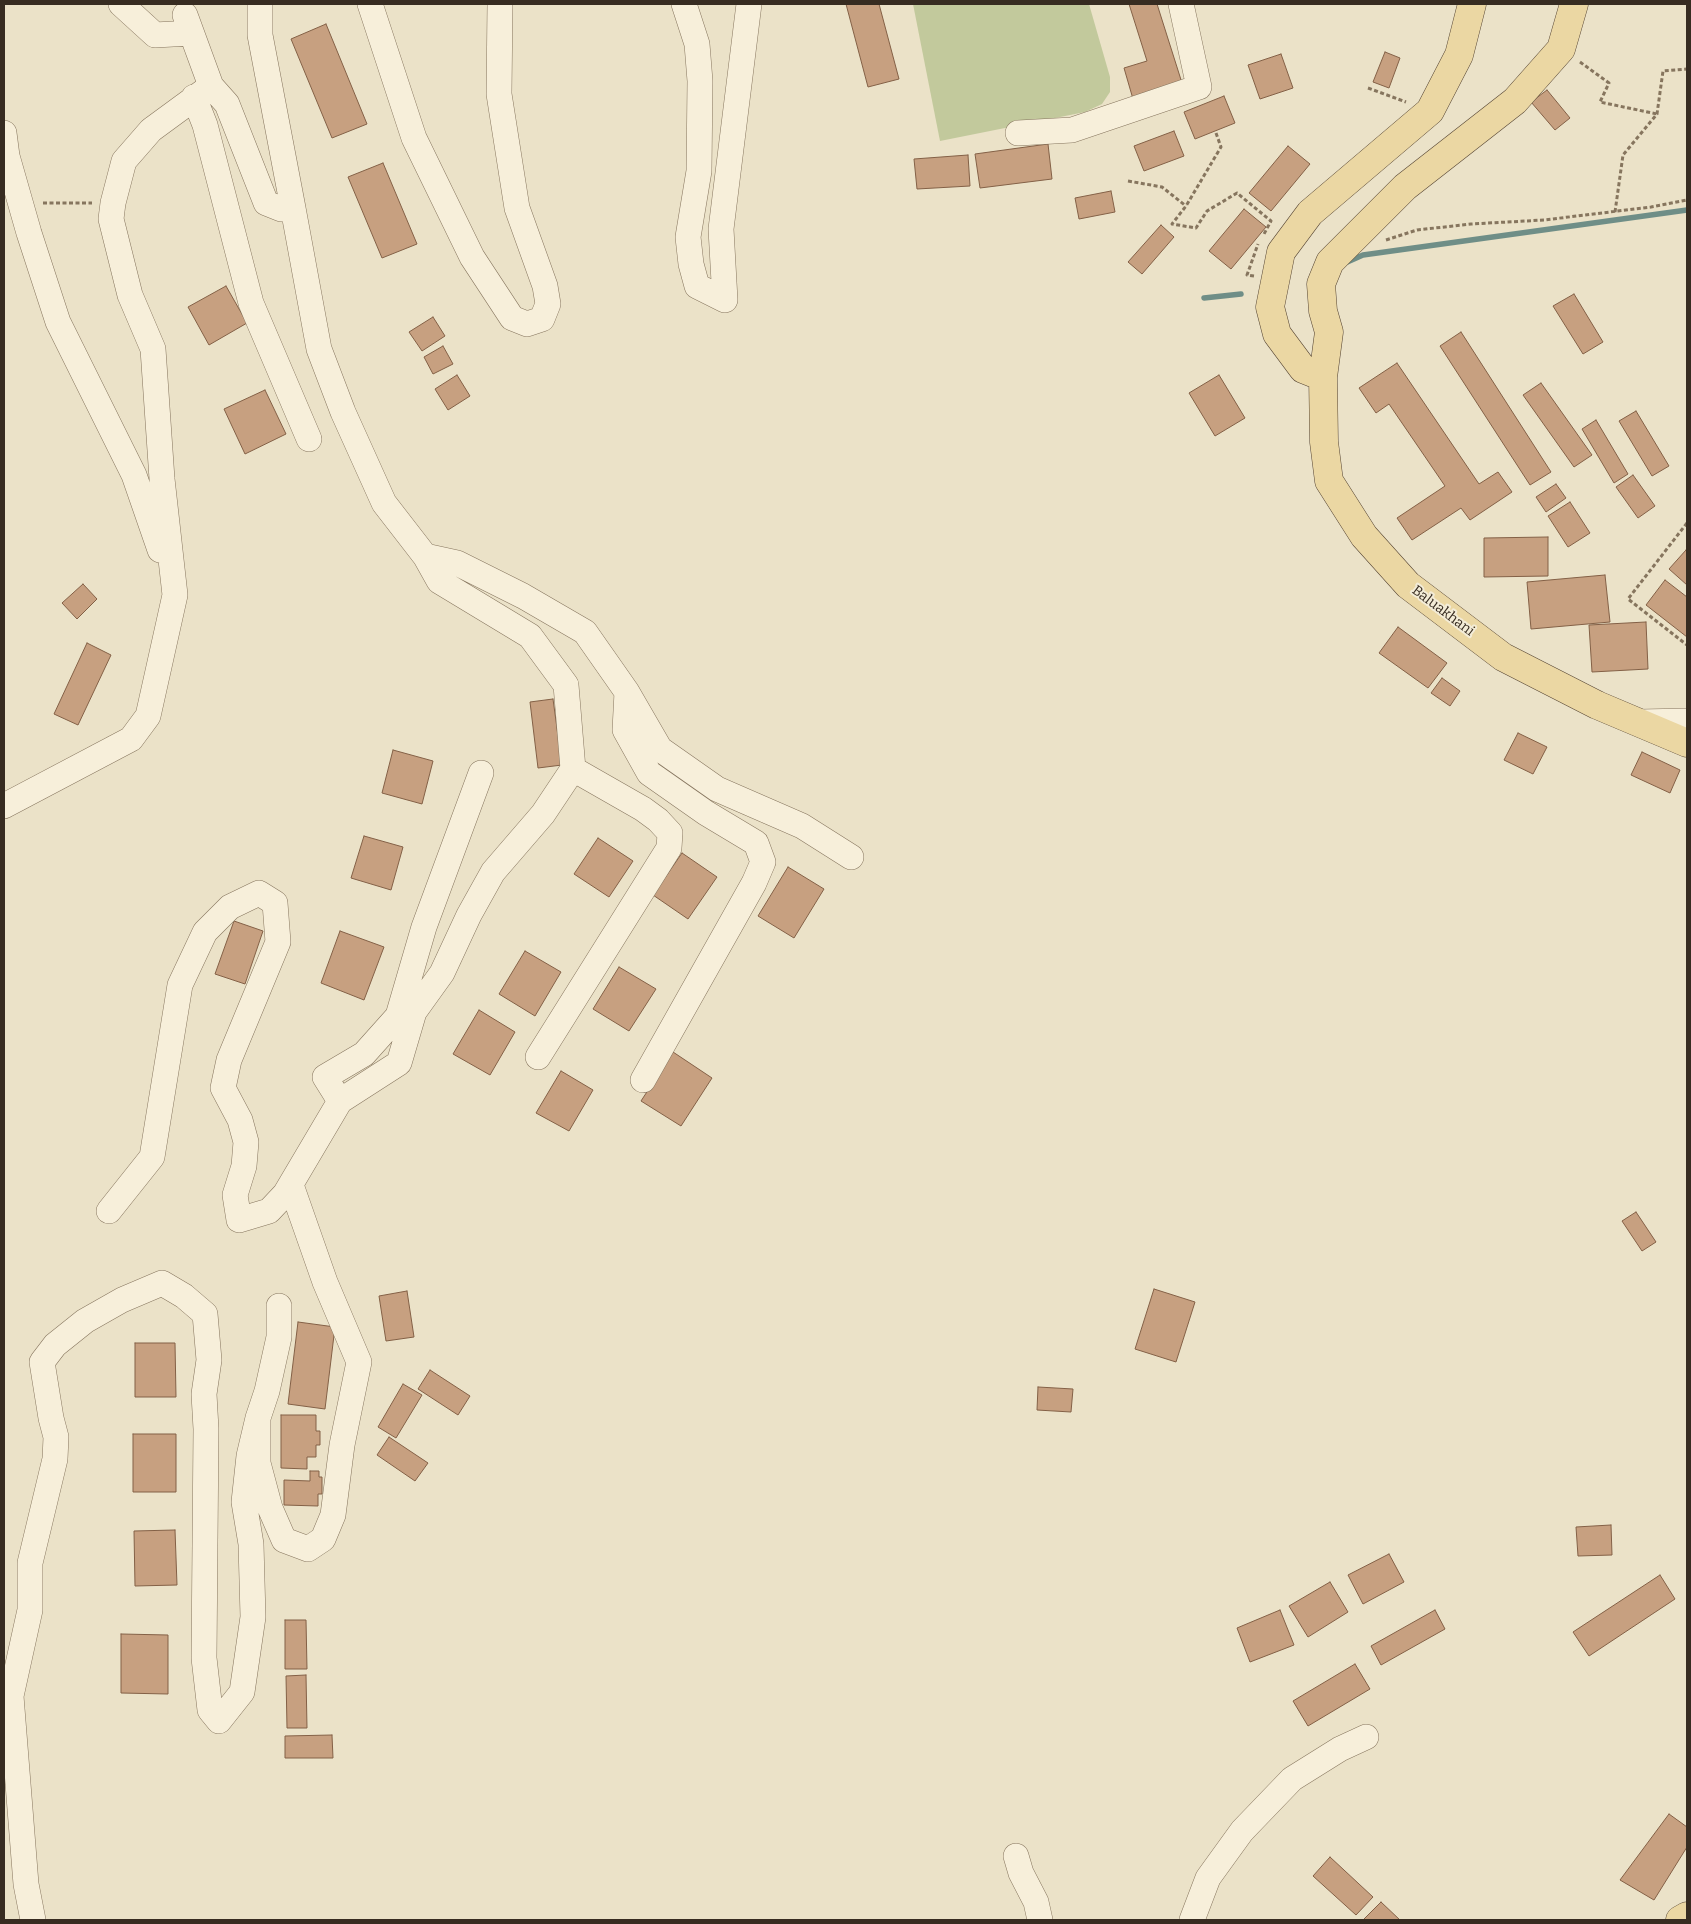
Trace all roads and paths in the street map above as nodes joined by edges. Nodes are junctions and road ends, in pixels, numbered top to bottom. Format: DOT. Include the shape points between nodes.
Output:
graph roads {
  1 [pos="260,4"];
  2 [pos="370,4"];
  3 [pos="500,4"];
  4 [pos="684,4"];
  5 [pos="748,4"];
  6 [pos="1181,4"];
  7 [pos="1472,4"];
  8 [pos="1574,4"];
  9 [pos="129,9"];
  10 [pos="1561,49"];
  11 [pos="1687,69"];
  12 [pos="1368,88"];
  13 [pos="202,91"];
  14 [pos="1430,112"];
  15 [pos="1657,114"];
  16 [pos="4,133"];
  17 [pos="1018,133"];
  18 [pos="1216,133"];
  19 [pos="1128,181"];
  20 [pos="1687,200"];
  21 [pos="113,202"];
  22 [pos="20,203"];
  23 [pos="1186,206"];
  24 [pos="293,208"];
  25 [pos="1615,212"];
  26 [pos="1271,221"];
  27 [pos="1381,242"];
  28 [pos="1323,377"];
  29 [pos="309,439"];
  30 [pos="1687,524"];
  31 [pos="425,556"];
  32 [pos="175,595"];
  33 [pos="1687,645"];
  34 [pos="627,692"];
  35 [pos="1687,720"];
  36 [pos="1640,722"];
  37 [pos="1687,742"];
  38 [pos="573,769"];
  39 [pos="481,773"];
  40 [pos="4,806"];
  41 [pos="851,857"];
  42 [pos="538,1057"];
  43 [pos="643,1080"];
  44 [pos="340,1101"];
  45 [pos="291,1185"];
  46 [pos="109,1211"];
  47 [pos="279,1306"];
  48 [pos="258,1418"];
  49 [pos="1366,1737"];
  50 [pos="1016,1856"];
  51 [pos="1687,1916"];
  52 [pos="33,1920"];
  53 [pos="1040,1920"];
  54 [pos="1192,1920"];
  55 [pos="1680,1920"];
  1 -- 24 [label="street" via="260,35"];
  2 -- 3 [label="street" via="414,138 472,257 512,318 527,324 542,319 548,304 545,286 517,208 499,94"];
  4 -- 5 [label="street" via="697,44 700,81 699,171 688,237 697,286 725,300 721,229"];
  6 -- 17 [label="street" via="1199,87 1072,130"];
  7 -- 14 [label="main road" via="1459,55"];
  8 -- 10 [label="main road"];
  9 -- 13 [label="street" via="155,35 188,24"];
  10 -- 15 [label="path" via="1609,83 1600,102"];
  10 -- 28 [label="main road, Baluakhani" via="1515,102 1405,187 1330,262 1320,284 1329,332"];
  11 -- 15 [label="path" via="1663,71"];
  12 -- 14 [label="path"];
  13 -- 21 [label="street" via="151,130 124,161"];
  13 -- 24 [label="street" via="227,104 266,203 281,209"];
  13 -- 29 [label="street" via="205,125 251,303"];
  14 -- 28 [label="main road" via="1310,213 1281,252 1270,307 1277,334 1303,369"];
  15 -- 25 [label="path" via="1623,155"];
  16 -- 22 [label="street"];
  18 -- 23 [label="path" via="1221,147"];
  19 -- 23 [label="path" via="1162,187"];
  20 -- 25 [label="path"];
  21 -- 22 [label="path"];
  21 -- 32 [label="street" via="111,219 130,295 153,349 162,479"];
  22 -- 32 [label="street" via="58,322 134,475"];
  23 -- 26 [label="path" via="1172,224 1196,228 1207,211 1237,193"];
  24 -- 31 [label="street" via="319,349 384,503"];
  25 -- 27 [label="path" via="1417,230"];
  28 -- 36 [label="main road, Baluakhani" via="1324,442 1329,481 1364,536 1408,585 1503,657 1597,705"];
  30 -- 33 [label="path" via="1628,599"];
  31 -- 34 [label="street" via="457,563 585,632"];
  31 -- 38 [label="street" via="439,581 530,636 566,685"];
  32 -- 40 [label="street" via="148,716 131,739"];
  34 -- 41 [label="street" via="660,749 716,789 802,826"];
  34 -- 43 [label="street" via="624,730 649,773 756,843 763,862"];
  35 -- 36 [label="street"];
  36 -- 37 [label="main road, Baluakhani"];
  38 -- 42 [label="street" via="643,808 658,820 670,833 669,848"];
  38 -- 44 [label="street" via="543,814 494,872 469,915 442,973 414,1012 399,1063"];
  39 -- 44 [label="street" via="424,927 398,1016 364,1054 325,1077"];
  44 -- 45 [label="street"];
  45 -- 46 [label="street" via="269,1211 239,1220 235,1195 244,1166 246,1142 240,1120 223,1088 229,1060 278,942 274,903 259,893 230,907 205,932 180,985 152,1157"];
  45 -- 48 [label="street" via="325,1282 359,1362 342,1446 333,1515 323,1539 308,1549 284,1540 270,1508 258,1462"];
  47 -- 48 [label="street" via="279,1337 268,1390"];
  48 -- 52 [label="street" via="249,1456 244,1502 251,1544 253,1618 242,1692 219,1721 210,1710 204,1658 204,1394 209,1360 205,1314 162,1283 85,1321 56,1345 42,1362 56,1437 55,1459 30,1563 30,1610 11,1696 26,1884"];
  49 -- 54 [label="street" via="1340,1749 1285,1785 1242,1831 1208,1878"];
  50 -- 53 [label="street" via="1036,1902"];
  51 -- 55 [label="main road"];
}
